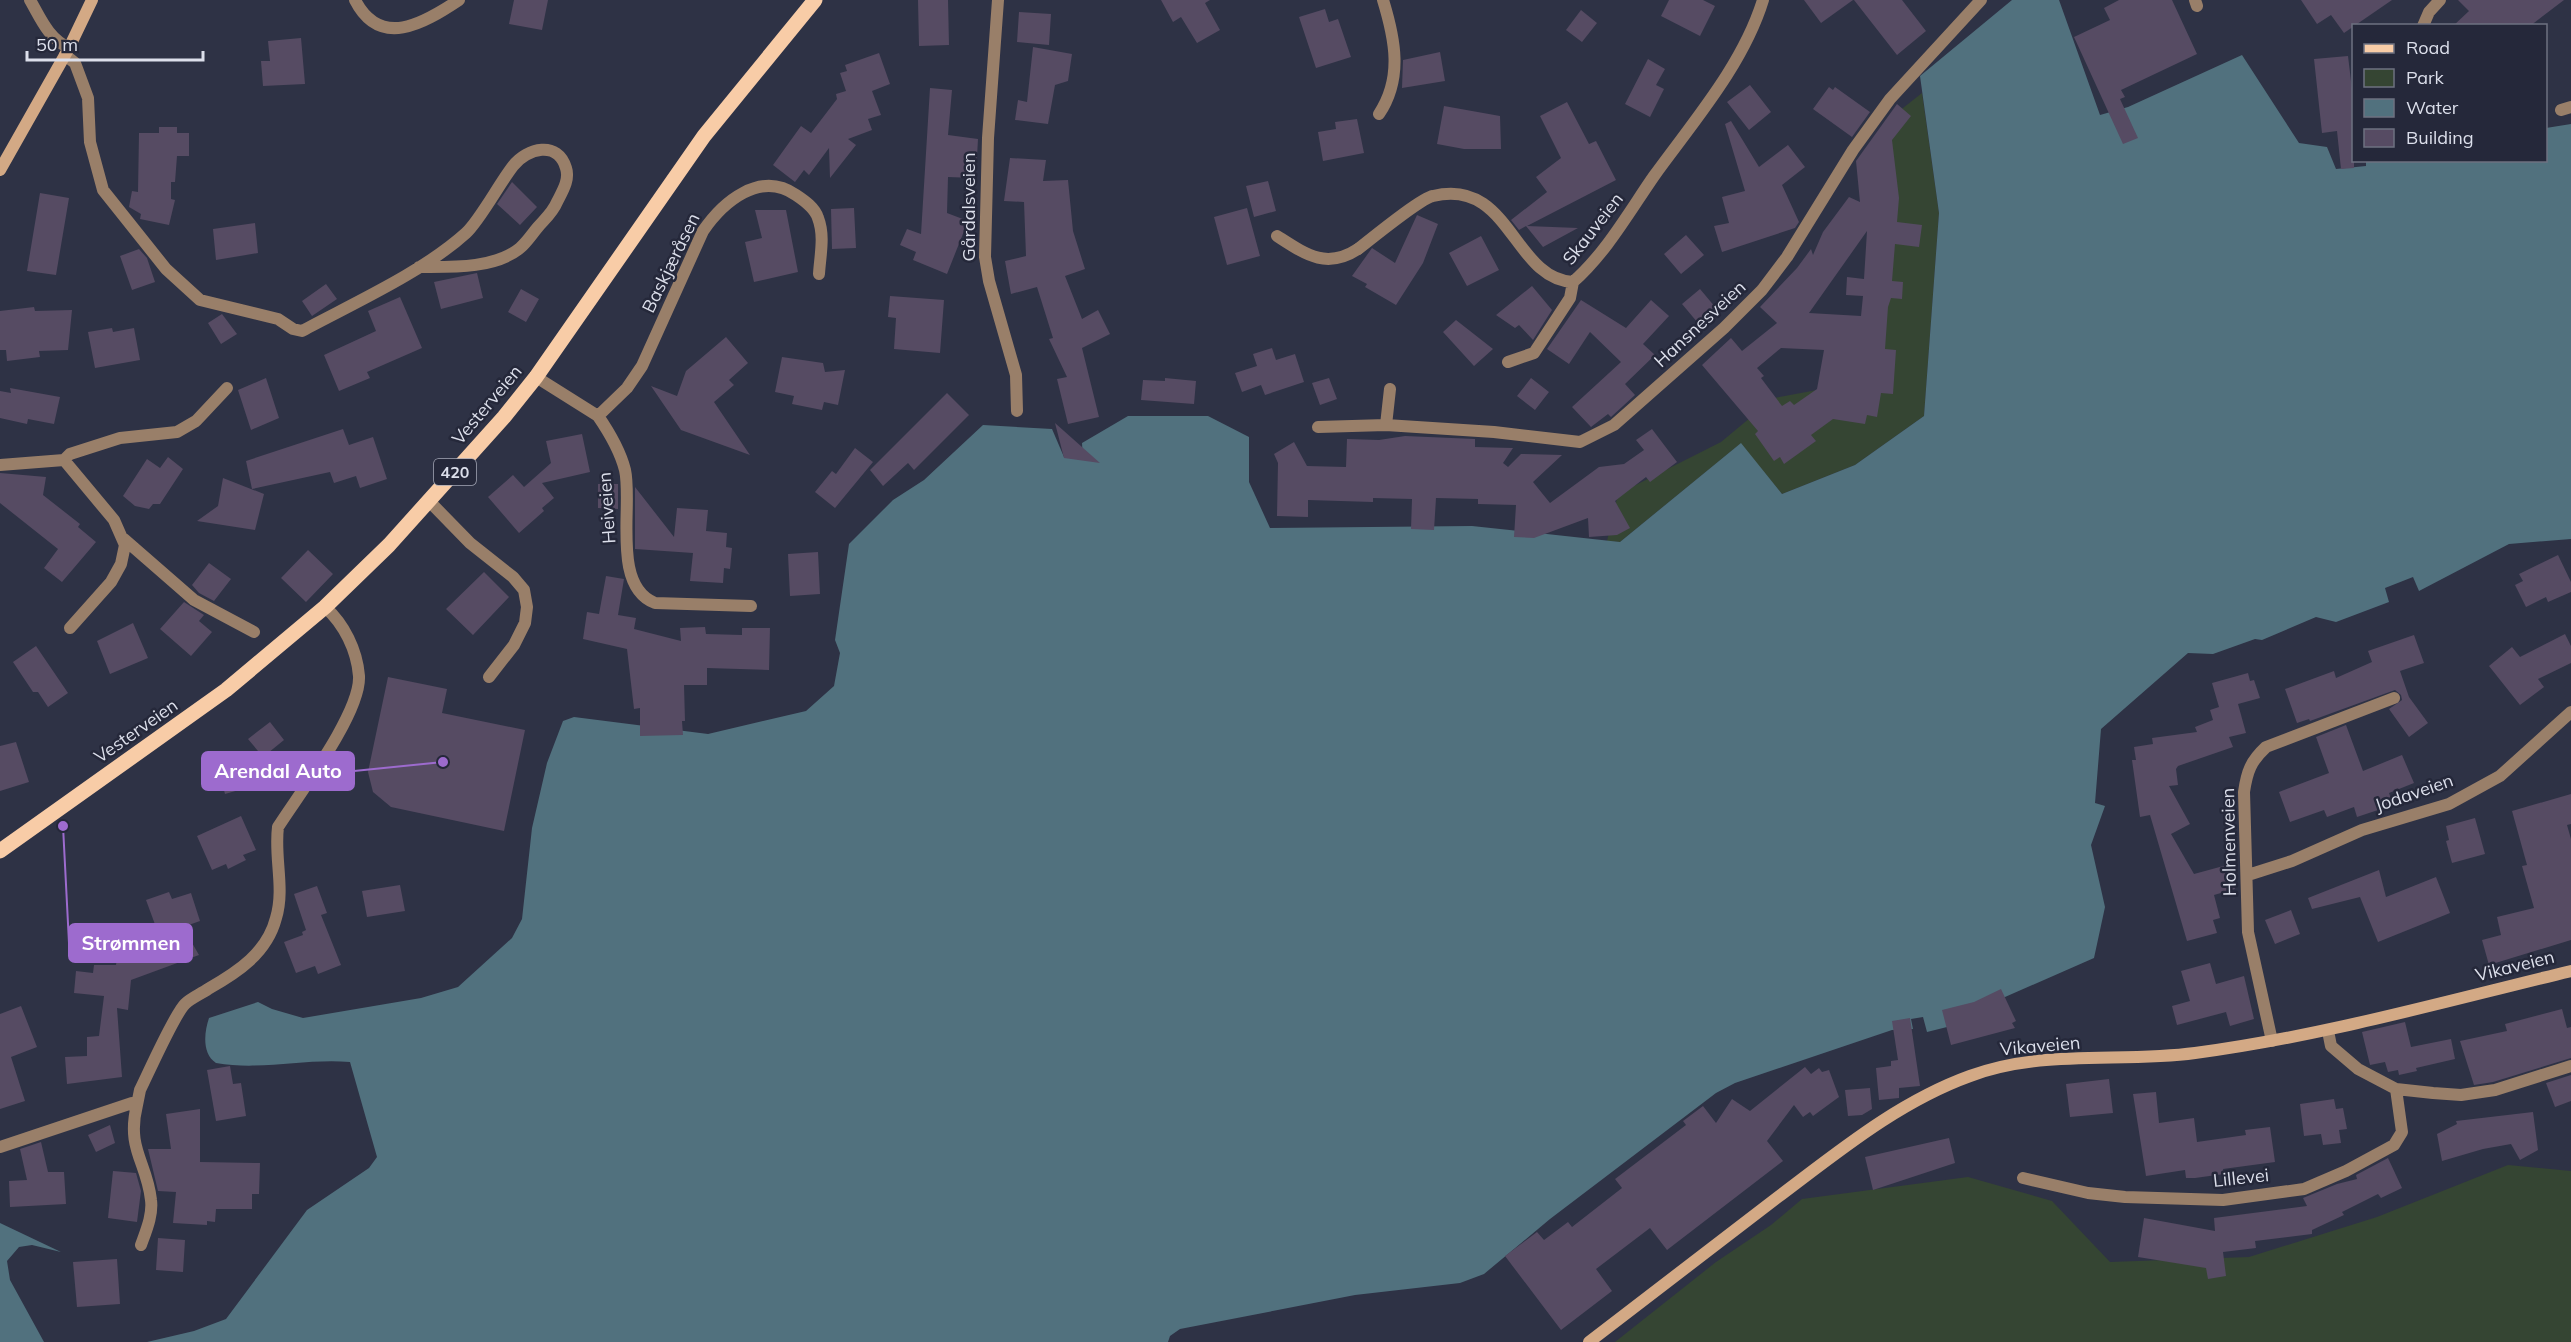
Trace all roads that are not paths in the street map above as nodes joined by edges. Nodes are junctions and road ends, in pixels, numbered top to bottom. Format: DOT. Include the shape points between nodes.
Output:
graph roads {
  1 [pos="30,0"];
  2 [pos="92,0"];
  3 [pos="355,0"];
  4 [pos="459,0"];
  5 [pos="815,0"];
  6 [pos="998,0"];
  7 [pos="1383,0"];
  8 [pos="1763,0"];
  9 [pos="1981,0"];
  10 [pos="2440,0"];
  11 [pos="2424,24"];
  12 [pos="67,51"];
  13 [pos="1379,114"];
  14 [pos="0,170"];
  15 [pos="1277,236"];
  16 [pos="419,267"];
  17 [pos="819,274"];
  18 [pos="1573,282"];
  19 [pos="1508,362"];
  20 [pos="536,376"];
  21 [pos="227,388"];
  22 [pos="1390,389"];
  23 [pos="1017,411"];
  24 [pos="598,416"];
  25 [pos="1386,425"];
  26 [pos="1318,427"];
  27 [pos="64,460"];
  28 [pos="0,465"];
  29 [pos="429,501"];
  30 [pos="124,539"];
  31 [pos="751,606"];
  32 [pos="325,607"];
  33 [pos="70,628"];
  34 [pos="254,632"];
  35 [pos="489,677"];
  36 [pos="2394,698"];
  37 [pos="2571,712"];
  38 [pos="0,851"];
  39 [pos="2248,875"];
  40 [pos="2571,971"];
  41 [pos="2328,1031"];
  42 [pos="2272,1041"];
  43 [pos="2571,1066"];
  44 [pos="2396,1089"];
  45 [pos="137,1105"];
  46 [pos="0,1146"];
  47 [pos="2023,1178"];
  48 [pos="141,1245"];
  49 [pos="1589,1342"];
  1 -- 12 [label="street" via="49,33"];
  2 -- 12 [label="main road"];
  3 -- 4 [label="street" via="362,15 374,25 390,30 409,27"];
  5 -- 20 [label="main road, Vesterveien / 420" via="704,136"];
  6 -- 23 [label="street, Gårdalsveien" via="988,138 985,257 1016,375"];
  7 -- 13 [label="street" via="1392,30 1394,85"];
  8 -- 18 [label="street, Skauveien" via="1742,48 1712,94 1609,241"];
  9 -- 25 [label="street, Hansnesveien" via="1890,99 1762,290 1614,425 1580,442"];
  10 -- 11 [label="street"];
  12 -- 14 [label="main road"];
  12 -- 16 [label="street" via="88,98 90,142 103,190 166,269 200,300 278,319 302,331"];
  15 -- 18 [label="street, Skauveien" via="1307,255 1344,258 1431,196 1455,194 1489,206 1539,267 1563,282"];
  16 -- 16 [label="street" via="467,232 518,159 540,149 562,158 567,180 554,210 520,248 487,262"];
  17 -- 24 [label="street, Baskjæråsen" via="822,234 818,216 806,202 790,191 771,186 748,190 729,200 703,231 642,366 627,388"];
  18 -- 19 [label="street" via="1570,298 1534,353"];
  20 -- 24 [label="street"];
  20 -- 29 [label="main road, Vesterveien / 420"];
  21 -- 27 [label="street" via="196,421 177,432 120,438 70,454"];
  22 -- 25 [label="street"];
  24 -- 31 [label="street, Heiveien" via="619,451 625,472 630,573 645,599 655,603"];
  25 -- 26 [label="street, Hansnesveien"];
  27 -- 28 [label="street"];
  27 -- 30 [label="street" via="114,520"];
  29 -- 32 [label="main road, Vesterveien / 420"];
  29 -- 35 [label="street" via="524,590 525,623 514,645"];
  30 -- 33 [label="street" via="121,564 111,582"];
  30 -- 34 [label="street" via="194,600"];
  32 -- 38 [label="main road, Vesterveien / 420" via="203,707"];
  32 -- 45 [label="street" via="348,635 359,677 344,725 278,827 281,897 276,920 266,942 250,961 184,1004 140,1090"];
  36 -- 39 [label="street, Holmenveien" via="2266,747 2253,760 2246,773 2244,792"];
  37 -- 39 [label="street, Jodaveien" via="2500,776 2448,804 2362,830 2292,861"];
  39 -- 42 [label="street, Holmenveien" via="2248,932"];
  40 -- 41 [label="main road, Vikaveien"];
  41 -- 42 [label="main road, Vikaveien"];
  41 -- 44 [label="street" via="2331,1046 2358,1069"];
  42 -- 49 [label="main road, Vikaveien" via="2192,1053 2018,1063 1947,1085 1846,1146"];
  43 -- 44 [label="street" via="2495,1090 2461,1095"];
  44 -- 47 [label="street, Lillevei" via="2402,1132 2394,1145 2304,1189 2223,1200 2125,1197"];
  45 -- 46 [label="street" via="132,1103"];
  45 -- 48 [label="street" via="134,1146 151,1200 150,1219"];
}
